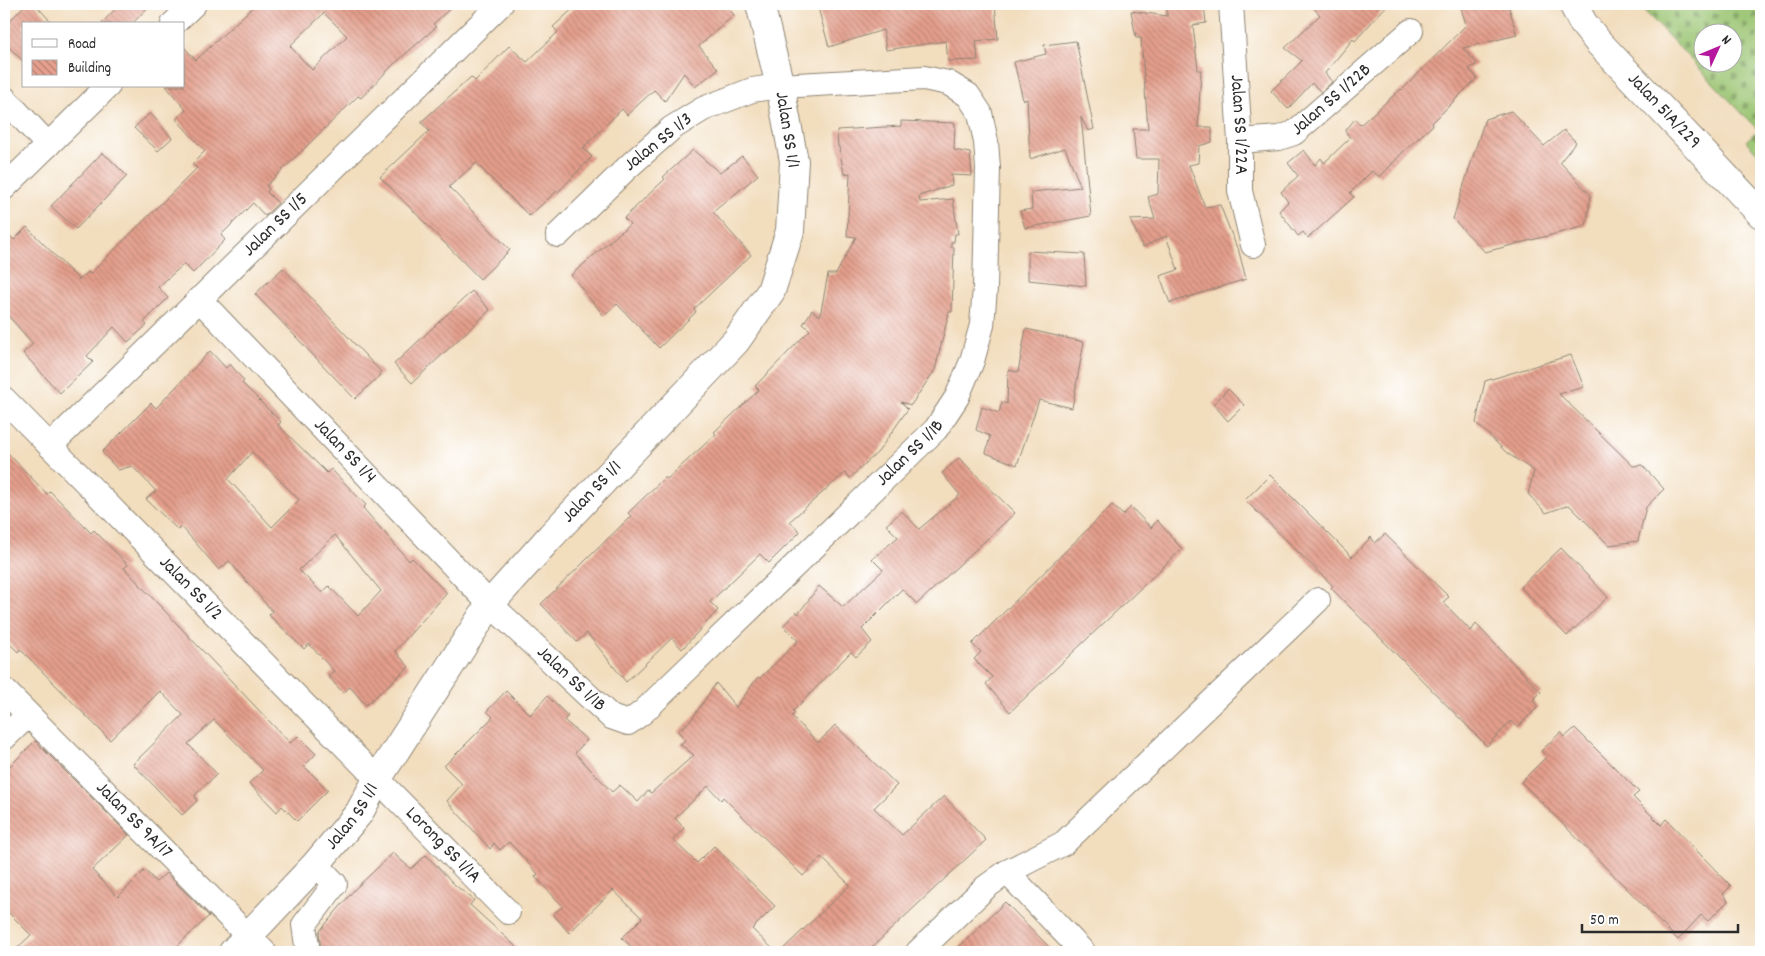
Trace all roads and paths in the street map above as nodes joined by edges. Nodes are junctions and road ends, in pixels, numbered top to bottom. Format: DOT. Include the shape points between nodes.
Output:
graph roads {
  1 [pos="194,4"];
  2 [pos="501,4"];
  3 [pos="760,4"];
  4 [pos="1231,4"];
  5 [pos="1573,4"];
  6 [pos="175,22"];
  7 [pos="1411,31"];
  8 [pos="780,86"];
  9 [pos="106,88"];
  10 [pos="4,98"];
  11 [pos="1240,141"];
  12 [pos="48,144"];
  13 [pos="4,188"];
  14 [pos="1761,214"];
  15 [pos="558,235"];
  16 [pos="1253,245"];
  17 [pos="199,299"];
  18 [pos="4,399"];
  19 [pos="50,446"];
  20 [pos="1318,600"];
  21 [pos="490,604"];
  22 [pos="4,690"];
  23 [pos="28,714"];
  24 [pos="4,738"];
  25 [pos="378,778"];
  26 [pos="316,864"];
  27 [pos="1007,872"];
  28 [pos="508,912"];
  29 [pos="249,947"];
  30 [pos="308,952"];
  31 [pos="918,952"];
  32 [pos="1083,952"];
  1 -- 6 [label="street"];
  2 -- 17 [label="street, Jalan SS 1/5" via="347,168"];
  3 -- 8 [label="street, Jalan SS 1/1"];
  4 -- 11 [label="street, Jalan SS 1/22A"];
  5 -- 14 [label="street, Jalan 51A/229" via="1598,43"];
  7 -- 11 [label="street, Jalan SS 1/22B" via="1294,133 1279,138"];
  8 -- 15 [label="street, Jalan SS 1/3" via="752,90 703,109 672,128"];
  8 -- 21 [label="street, Jalan SS 1/1" via="794,161 790,231 771,291 736,341"];
  8 -- 21 [label="street, Jalan SS 1/1B" via="924,78 948,83 968,95 980,113 988,168 982,326 957,397 936,429 628,723 611,717"];
  9 -- 12 [label="street"];
  10 -- 12 [label="street"];
  11 -- 16 [label="street, Jalan SS 1/22A" via="1240,191"];
  12 -- 13 [label="street"];
  17 -- 19 [label="street, Jalan SS 1/5"];
  17 -- 21 [label="street, Jalan SS 1/4"];
  18 -- 19 [label="street, Jalan SS 1/2"];
  19 -- 25 [label="street, Jalan SS 1/2"];
  20 -- 27 [label="street" via="1064,843"];
  21 -- 25 [label="street, Jalan SS 1/1"];
  22 -- 23 [label="street, Jalan SS 9A/17"];
  23 -- 24 [label="street"];
  23 -- 29 [label="street, Jalan SS 9A/17"];
  25 -- 26 [label="street, Jalan SS 1/1" via="360,813"];
  25 -- 28 [label="street, Lorong SS 1/1A"];
  26 -- 29 [label="street, Jalan SS 1/1"];
  26 -- 30 [label="street" via="336,884 304,925"];
  27 -- 31 [label="street" via="986,887"];
  27 -- 32 [label="street"];
}
